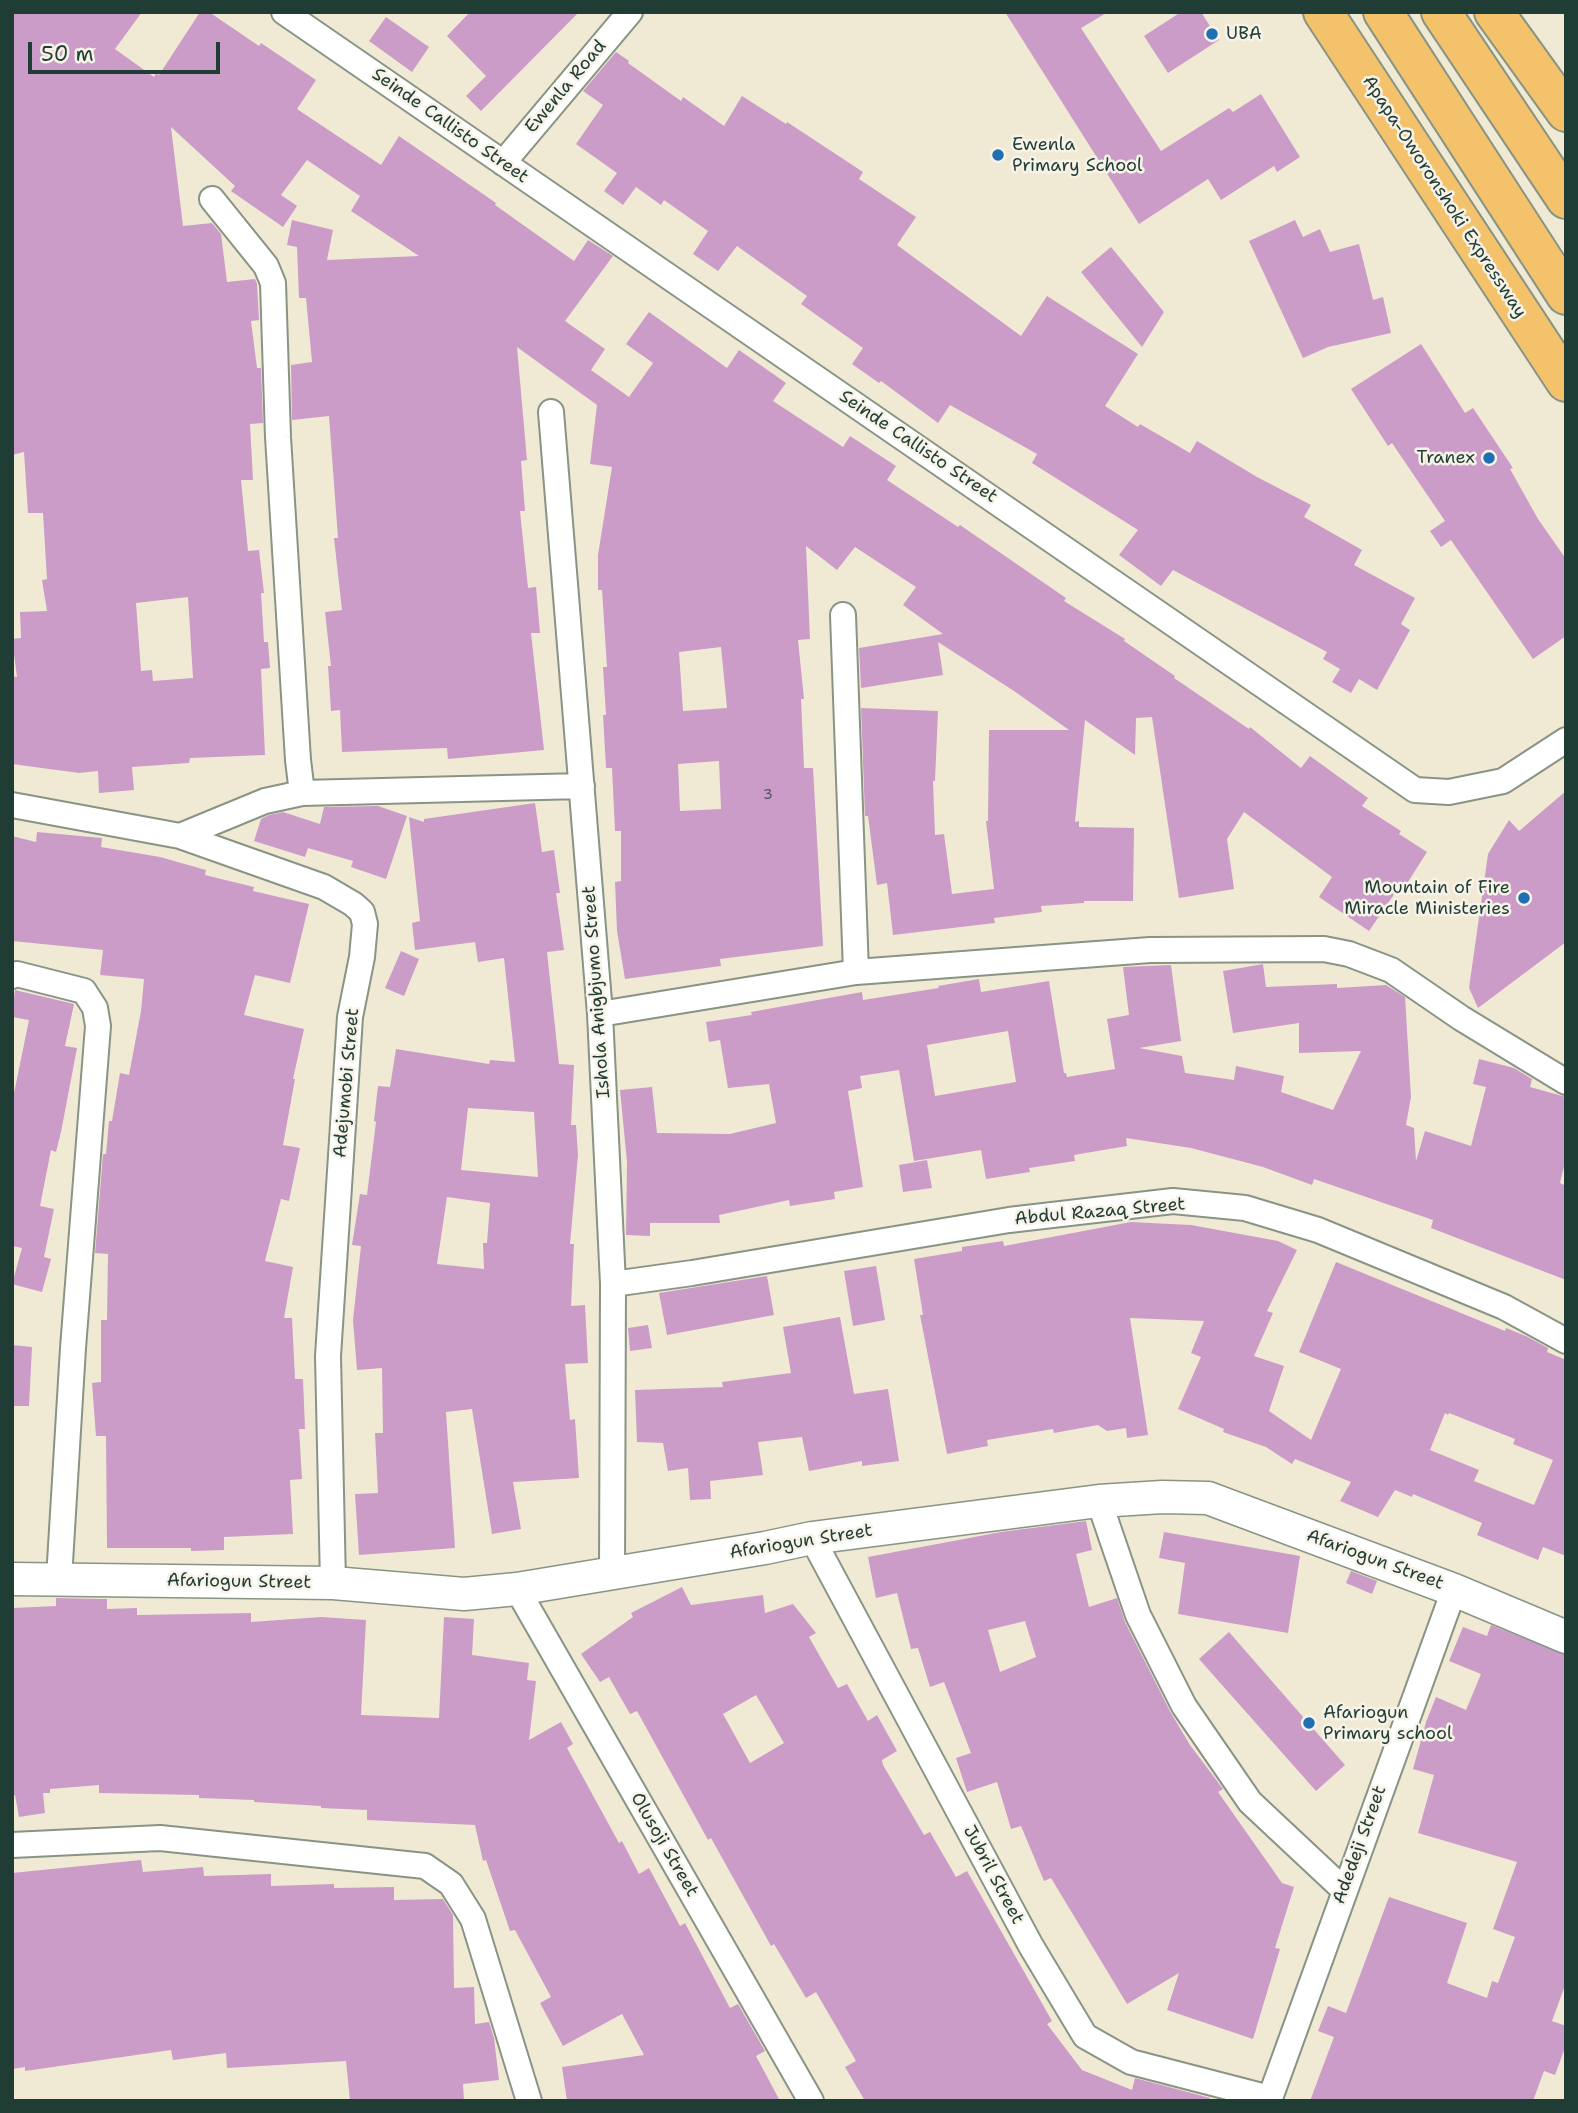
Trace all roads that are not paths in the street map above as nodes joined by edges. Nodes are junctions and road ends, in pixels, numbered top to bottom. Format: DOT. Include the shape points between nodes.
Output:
graph roads {
  1 [pos="284,12"];
  2 [pos="630,12"];
  3 [pos="1323,12"];
  4 [pos="1384,12"];
  5 [pos="1441,12"];
  6 [pos="1494,12"];
  7 [pos="1566,112"];
  8 [pos="503,163"];
  9 [pos="212,199"];
  10 [pos="1566,199"];
  11 [pos="1566,295"];
  12 [pos="1566,382"];
  13 [pos="551,412"];
  14 [pos="843,615"];
  15 [pos="1566,740"];
  16 [pos="582,786"];
  17 [pos="302,793"];
  18 [pos="12,805"];
  19 [pos="180,836"];
  20 [pos="856,972"];
  21 [pos="12,976"];
  22 [pos="600,1014"];
  23 [pos="1566,1082"];
  24 [pos="613,1284"];
  25 [pos="1566,1341"];
  26 [pos="1099,1501"];
  27 [pos="812,1538"];
  28 [pos="612,1574"];
  29 [pos="12,1579"];
  30 [pos="59,1579"];
  31 [pos="333,1583"];
  32 [pos="517,1589"];
  33 [pos="1454,1590"];
  34 [pos="1564,1632"];
  35 [pos="12,1845"];
  36 [pos="1344,1890"];
  37 [pos="1269,2099"];
  38 [pos="528,2101"];
  39 [pos="811,2101"];
  1 -- 8 [label="street, Seinde Callisto Street"];
  2 -- 8 [label="street, Ewenla Road"];
  3 -- 12 [label="main road, Apapa-Oworonshoki Expressway"];
  4 -- 11 [label="main road"];
  5 -- 10 [label="main road"];
  6 -- 7 [label="main road"];
  8 -- 15 [label="street, Seinde Callisto Street" via="1415,790 1449,792 1503,781"];
  9 -- 17 [label="street" via="266,266 273,283 278,437"];
  13 -- 16 [label="street, Ishola Anigbjumo Street"];
  14 -- 20 [label="street"];
  16 -- 17 [label="street"];
  16 -- 22 [label="street, Ishola Anigbjumo Street"];
  17 -- 19 [label="street" via="265,801"];
  18 -- 19 [label="street, Adejumobi Street"];
  19 -- 31 [label="street, Adejumobi Street" via="324,887 354,904 365,924 350,1017 328,1356"];
  20 -- 22 [label="street"];
  20 -- 23 [label="street" via="1150,950 1324,949 1391,970"];
  21 -- 30 [label="street" via="84,991 98,1026"];
  22 -- 24 [label="street, Ishola Anigbjumo Street"];
  24 -- 25 [label="street, Abdul Razaq Street" via="1009,1220 1173,1201 1245,1208 1318,1230 1504,1307"];
  24 -- 28 [label="street, Ishola Anigbjumo Street"];
  26 -- 27 [label="street, Afariogun Street"];
  26 -- 33 [label="street, Afariogun Street" via="1208,1498"];
  26 -- 36 [label="street" via="1138,1615 1184,1706 1250,1802"];
  27 -- 28 [label="street, Afariogun Street"];
  27 -- 37 [label="street, Jubril Street" via="1031,1946 1085,2036 1131,2062"];
  28 -- 32 [label="street, Afariogun Street"];
  29 -- 30 [label="street, Afariogun Street"];
  30 -- 31 [label="street, Afariogun Street"];
  31 -- 32 [label="street, Afariogun Street" via="464,1594"];
  32 -- 39 [label="street, Olusoji Street"];
  33 -- 34 [label="street, Afariogun Street"];
  33 -- 36 [label="street, Adedeji Street"];
  35 -- 38 [label="street" via="160,1838 425,1866 451,1884 473,1919"];
  36 -- 37 [label="street, Adedeji Street"];
}
